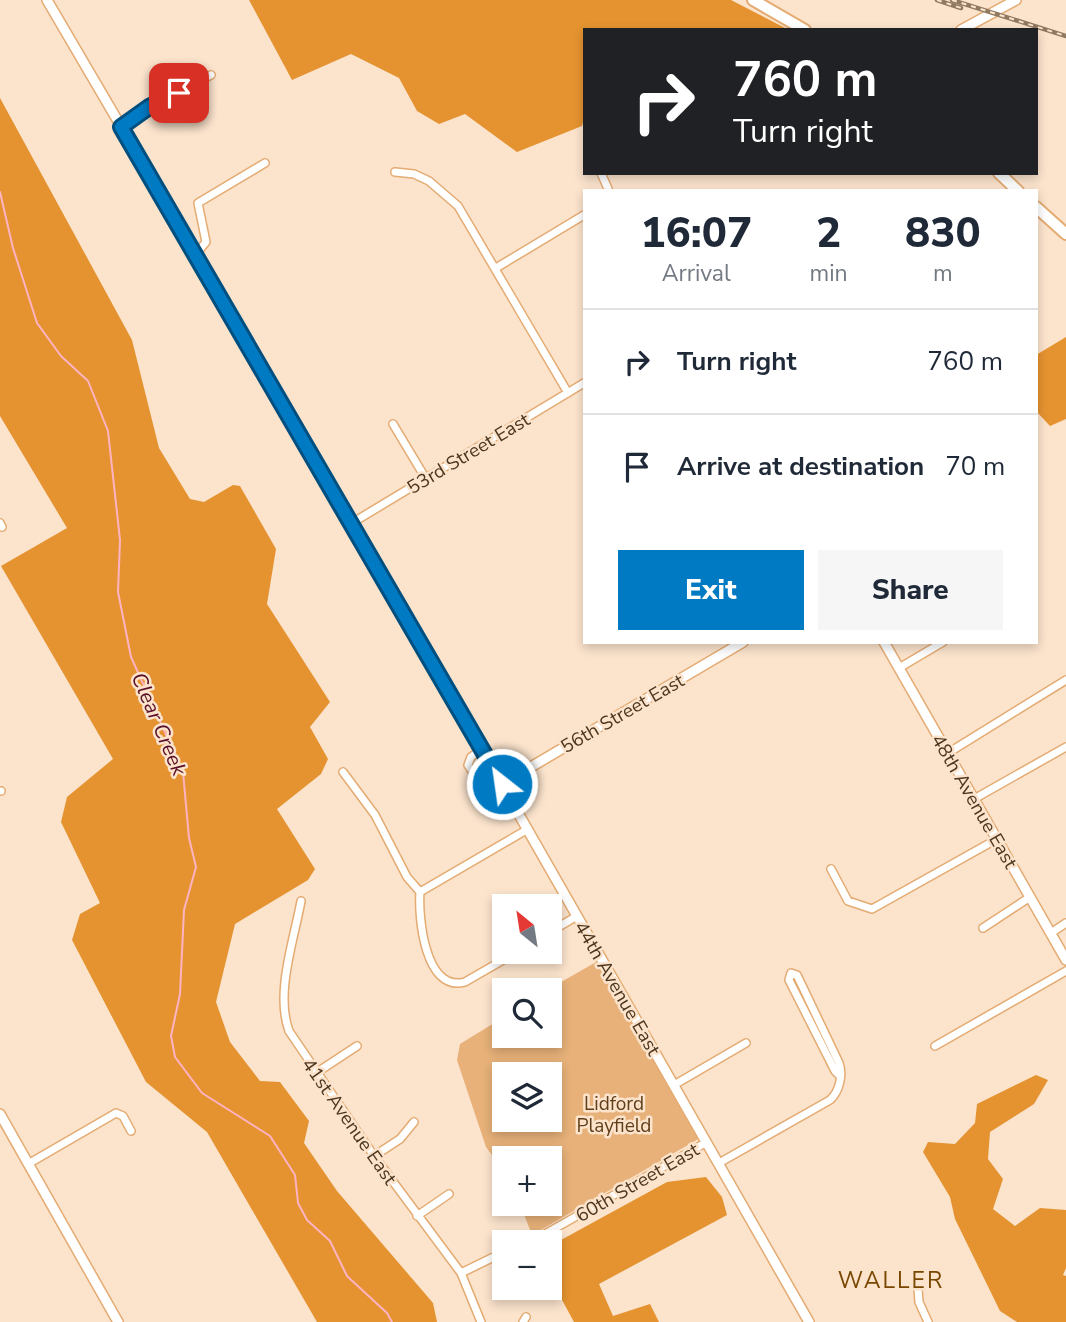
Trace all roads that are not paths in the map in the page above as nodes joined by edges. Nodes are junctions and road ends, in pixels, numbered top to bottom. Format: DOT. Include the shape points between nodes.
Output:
graph roads {
  1 [pos="47,0"];
  2 [pos="753,0"];
  3 [pos="1016,0"];
  4 [pos="802,28"];
  5 [pos="965,28"];
  6 [pos="211,75"];
  7 [pos="121,127"];
  8 [pos="265,163"];
  9 [pos="395,172"];
  10 [pos="1001,175"];
  11 [pos="1016,189"];
  12 [pos="1038,209"];
  13 [pos="583,216"];
  14 [pos="1066,234"];
  15 [pos="195,255"];
  16 [pos="496,268"];
  17 [pos="583,384"];
  18 [pos="568,393"];
  19 [pos="393,424"];
  20 [pos="426,479"];
  21 [pos="352,523"];
  22 [pos="740,644"];
  23 [pos="885,644"];
  24 [pos="940,644"];
  25 [pos="899,668"];
  26 [pos="1066,680"];
  27 [pos="1066,747"];
  28 [pos="482,749"];
  29 [pos="948,753"];
  30 [pos="343,772"];
  31 [pos="502,784"];
  32 [pos="974,799"];
  33 [pos="528,829"];
  34 [pos="997,839"];
  35 [pos="831,869"];
  36 [pos="420,892"];
  37 [pos="1030,898"];
  38 [pos="301,901"];
  39 [pos="577,916"];
  40 [pos="1066,923"];
  41 [pos="562,925"];
  42 [pos="983,928"];
  43 [pos="1051,933"];
  44 [pos="1066,960"];
  45 [pos="497,964"];
  46 [pos="1066,971"];
  47 [pos="746,1044"];
  48 [pos="357,1046"];
  49 [pos="936,1046"];
  50 [pos="316,1073"];
  51 [pos="839,1075"];
  52 [pos="674,1085"];
  53 [pos="0,1115"];
  54 [pos="414,1122"];
  55 [pos="131,1131"];
  56 [pos="707,1142"];
  57 [pos="374,1156"];
  58 [pos="719,1163"];
  59 [pos="28,1164"];
  60 [pos="449,1194"];
  61 [pos="417,1216"];
  62 [pos="552,1230"];
  63 [pos="492,1258"];
  64 [pos="461,1273"];
  65 [pos="918,1289"];
  66 [pos="118,1322"];
  67 [pos="481,1322"];
  68 [pos="809,1322"];
  69 [pos="928,1322"];
  1 -- 7 [label="street, 44th Avenue East"];
  2 -- 4 [label="main road"];
  3 -- 5 [label="street"];
  6 -- 7 [label="street"];
  7 -- 15 [label="street, 44th Avenue East"];
  8 -- 15 [label="street" via="198,203 206,242"];
  9 -- 16 [label="street" via="419,176 453,200"];
  10 -- 11 [label="main road"];
  12 -- 14 [label="main road"];
  13 -- 16 [label="street"];
  15 -- 21 [label="street, 44th Avenue East"];
  16 -- 18 [label="street"];
  17 -- 18 [label="street, 53rd Street East"];
  18 -- 20 [label="street, 53rd Street East"];
  19 -- 20 [label="street"];
  20 -- 21 [label="street, 53rd Street East"];
  21 -- 28 [label="street, 44th Avenue East"];
  22 -- 31 [label="street, 56th Street East"];
  23 -- 25 [label="street, 48th Avenue East"];
  24 -- 25 [label="street"];
  25 -- 29 [label="street, 48th Avenue East"];
  26 -- 29 [label="street"];
  27 -- 32 [label="street"];
  28 -- 31 [label="street, 44th Avenue East"];
  28 -- 31 [label="street" via="468,765 484,789"];
  29 -- 32 [label="street, 48th Avenue East"];
  30 -- 36 [label="street"];
  31 -- 33 [label="street, 44th Avenue East"];
  32 -- 34 [label="street, 48th Avenue East"];
  33 -- 36 [label="street"];
  33 -- 39 [label="street, 44th Avenue East"];
  34 -- 35 [label="street" via="872,909 848,901"];
  34 -- 37 [label="street, 48th Avenue East"];
  36 -- 45 [label="street" via="425,947 441,975 452,983 471,979"];
  37 -- 42 [label="street"];
  37 -- 43 [label="street, 48th Avenue East"];
  38 -- 50 [label="street, 41st Avenue East" via="284,1014 293,1039"];
  39 -- 41 [label="street"];
  39 -- 52 [label="street, 44th Avenue East"];
  40 -- 43 [label="street"];
  43 -- 44 [label="street, 48th Avenue East"];
  46 -- 49 [label="street"];
  47 -- 52 [label="street"];
  48 -- 50 [label="street"];
  50 -- 57 [label="street, 41st Avenue East"];
  51 -- 51 [label="street" via="836,1055 797,975 791,973 789,980"];
  51 -- 58 [label="street" via="837,1091 830,1100"];
  52 -- 56 [label="street, 44th Avenue East"];
  53 -- 59 [label="street"];
  54 -- 57 [label="street" via="400,1139"];
  55 -- 59 [label="street" via="116,1113"];
  56 -- 58 [label="street, 44th Avenue East"];
  56 -- 62 [label="street, 60th Street East"];
  57 -- 61 [label="street, 41st Avenue East"];
  58 -- 68 [label="street, 44th Avenue East"];
  59 -- 66 [label="street"];
  60 -- 61 [label="street"];
  61 -- 64 [label="street, 41st Avenue East"];
  63 -- 64 [label="street"];
  64 -- 67 [label="street, 41st Avenue East"];
  65 -- 69 [label="street"];
}
